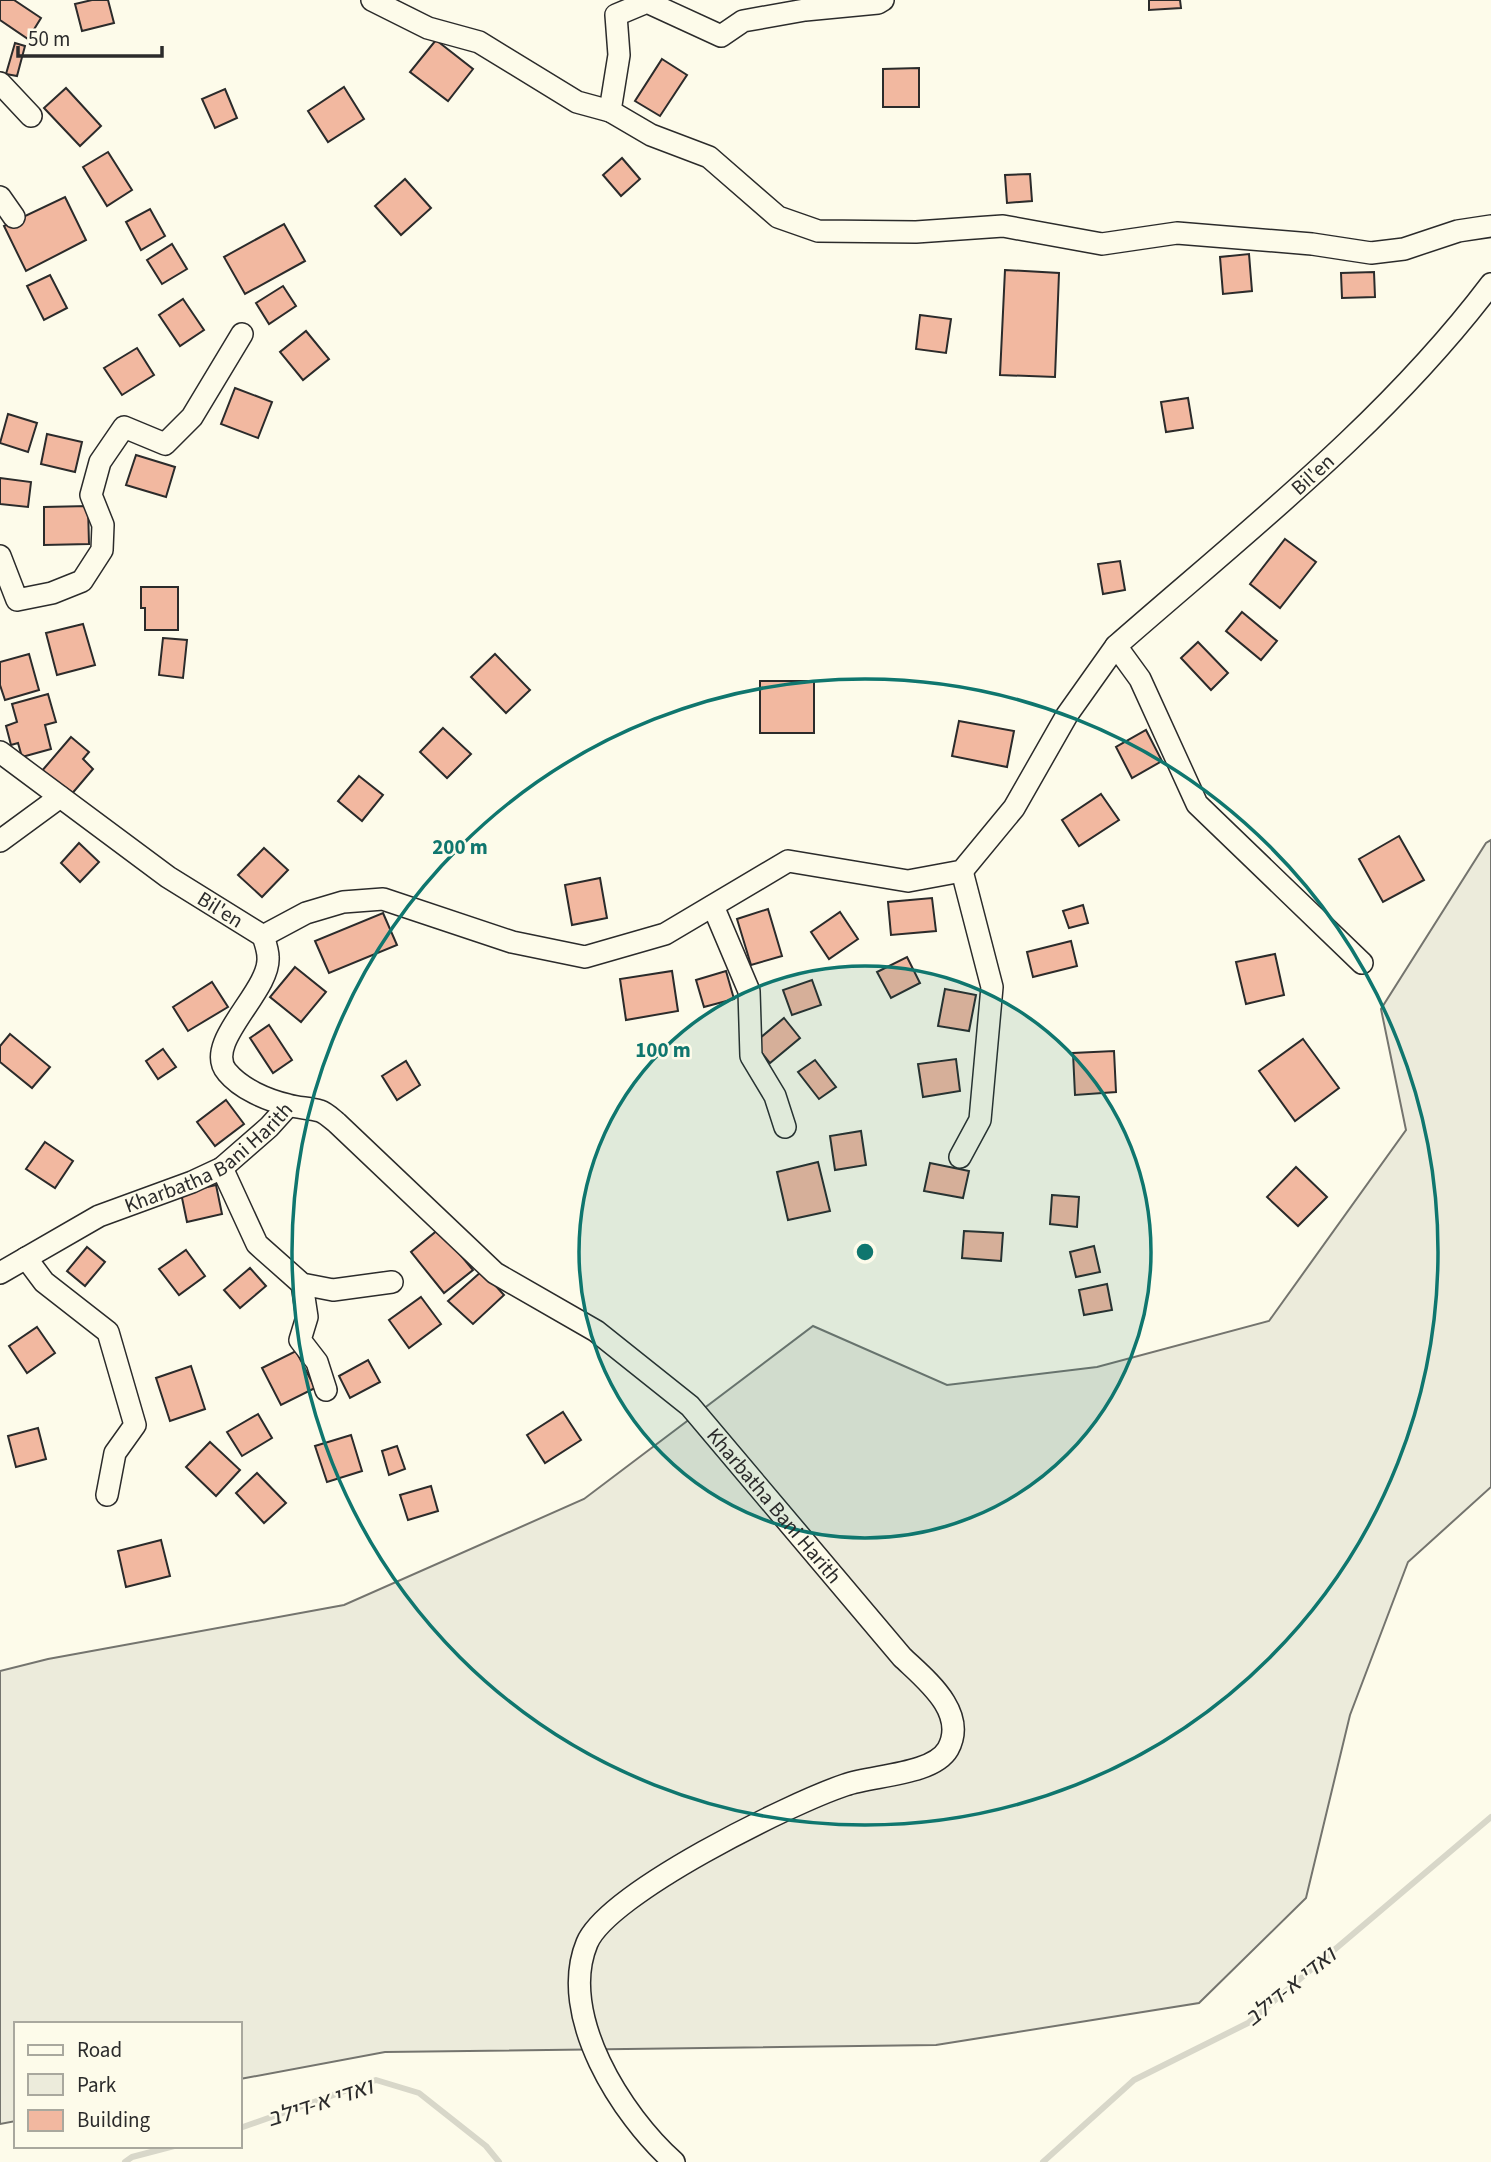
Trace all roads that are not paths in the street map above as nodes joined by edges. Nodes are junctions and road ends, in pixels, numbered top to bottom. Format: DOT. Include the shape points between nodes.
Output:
graph roads {
  1 [pos="372,0"];
  2 [pos="883,0"];
  3 [pos="0,83"];
  4 [pos="610,111"];
  5 [pos="31,116"];
  6 [pos="0,197"];
  7 [pos="14,217"];
  8 [pos="1491,226"];
  9 [pos="1491,284"];
  10 [pos="242,334"];
  11 [pos="0,556"];
  12 [pos="1116,646"];
  13 [pos="0,752"];
  14 [pos="60,797"];
  15 [pos="0,841"];
  16 [pos="962,871"];
  17 [pos="713,906"];
  18 [pos="263,936"];
  19 [pos="1362,963"];
  20 [pos="288,1105"];
  21 [pos="785,1127"];
  22 [pos="960,1157"];
  23 [pos="222,1168"];
  24 [pos="26,1258"];
  25 [pos="0,1273"];
  26 [pos="392,1282"];
  27 [pos="302,1284"];
  28 [pos="326,1390"];
  29 [pos="107,1495"];
  30 [pos="674,2162"];
  1 -- 4 [label="street" via="428,28 479,42 577,102"];
  2 -- 4 [label="street" via="743,21 720,36 647,2 616,15 619,55"];
  3 -- 5 [label="street"];
  4 -- 8 [label="street" via="652,135 709,157 779,217 818,231 916,232 1003,226 1102,244 1177,233 1371,253"];
  6 -- 7 [label="street"];
  9 -- 12 [label="street, Bil'en" via="1463,322 1344,446"];
  10 -- 11 [label="street" via="192,417 165,444 124,427 100,462 91,495 103,525 102,550 82,581 17,600"];
  12 -- 16 [label="street, Bil'en" via="1067,715 1014,808"];
  12 -- 19 [label="street" via="1140,680 1197,804"];
  13 -- 14 [label="street, Bil'en"];
  14 -- 15 [label="street"];
  14 -- 18 [label="street, Bil'en" via="168,877"];
  16 -- 17 [label="street" via="908,881 788,861"];
  16 -- 22 [label="street" via="992,987 980,1120"];
  17 -- 18 [label="street" via="665,934 585,957 512,942 383,900 343,902 306,913"];
  17 -- 21 [label="street" via="749,991 751,1056 775,1096"];
  18 -- 20 [label="street, Bil'en" via="269,958 261,983 224,1041 221,1059 225,1071 240,1083"];
  20 -- 23 [label="street, Kharbatha Bani Harith" via="269,1128"];
  20 -- 30 [label="street, Kharbatha Bani Harith" via="321,1111 495,1273 596,1331 690,1406 951,1714 948,1748 934,1763 847,1784 797,1803 677,1866 602,1921 587,1942 580,1973 581,2004 592,2040 609,2082 630,2115"];
  23 -- 24 [label="street, Kharbatha Bani Harith" via="99,1216"];
  23 -- 27 [label="street" via="257,1244"];
  24 -- 25 [label="street, Kharbatha Bani Harith"];
  24 -- 29 [label="street" via="44,1282 108,1332 135,1425 115,1453"];
  26 -- 27 [label="street" via="333,1290"];
  27 -- 28 [label="street" via="307,1317 300,1340 317,1362"];
}
